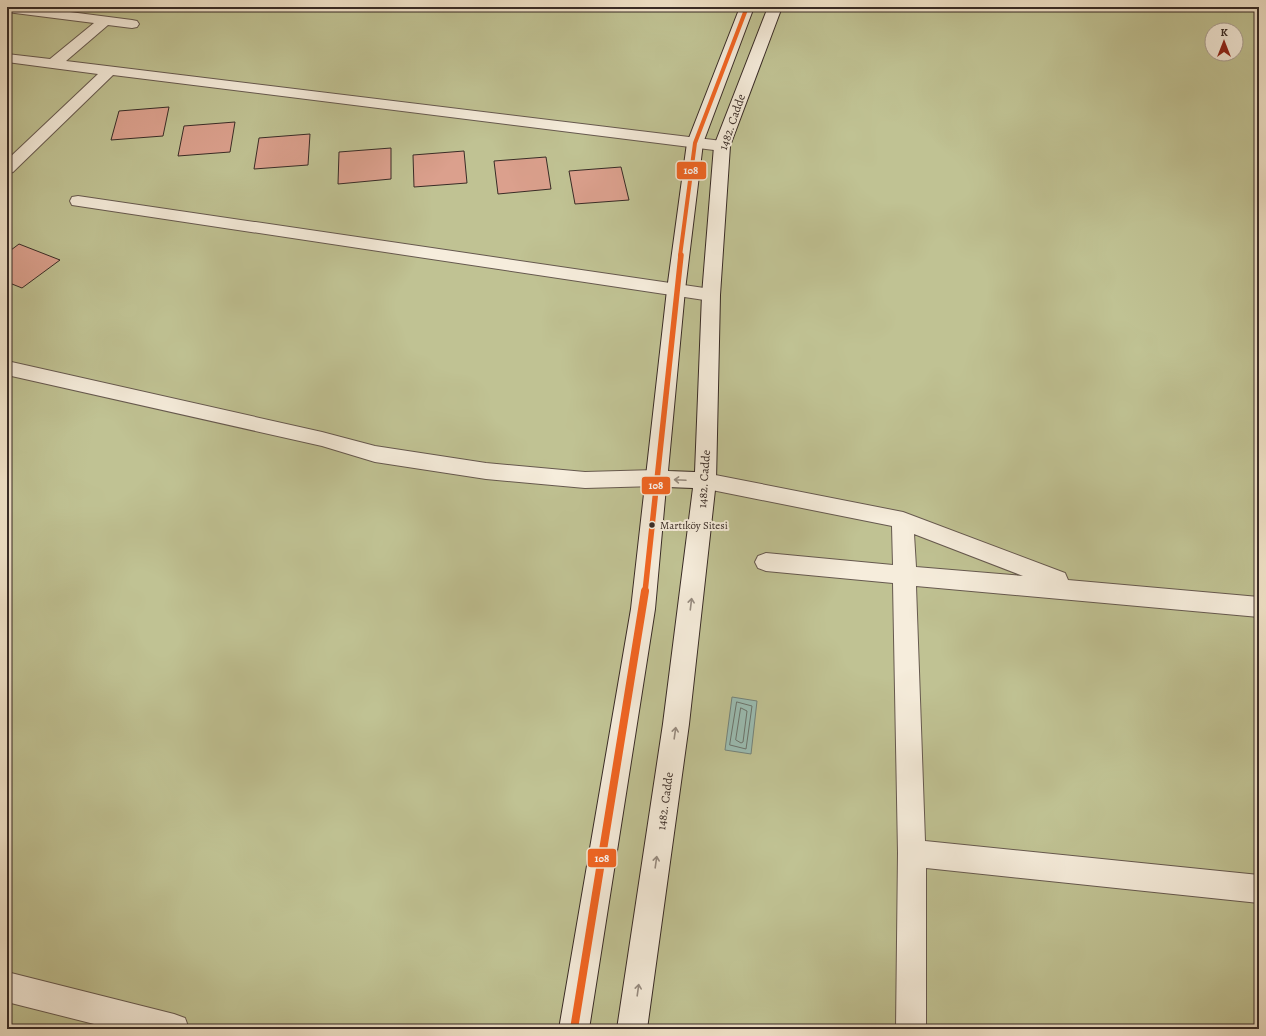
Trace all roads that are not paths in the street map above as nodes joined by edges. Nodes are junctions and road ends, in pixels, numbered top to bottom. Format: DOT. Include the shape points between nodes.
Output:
graph roads {
  1 [pos="747,7"];
  2 [pos="775,7"];
  3 [pos="7,8"];
  4 [pos="104,21"];
  5 [pos="132,24"];
  6 [pos="7,58"];
  7 [pos="53,64"];
  8 [pos="109,71"];
  9 [pos="695,143"];
  10 [pos="722,146"];
  11 [pos="7,169"];
  12 [pos="78,201"];
  13 [pos="676,290"];
  14 [pos="711,295"];
  15 [pos="7,368"];
  16 [pos="656,478"];
  17 [pos="705,481"];
  18 [pos="903,520"];
  19 [pos="766,562"];
  20 [pos="904,576"];
  21 [pos="1078,589"];
  22 [pos="1259,607"];
  23 [pos="912,853"];
  24 [pos="1259,889"];
  25 [pos="7,987"];
  26 [pos="174,1029"];
  27 [pos="574,1029"];
  28 [pos="632,1029"];
  29 [pos="911,1029"];
  1 -- 9 [label="street"];
  2 -- 10 [label="street, 1482. Cadde"];
  3 -- 4 [label="street"];
  4 -- 5 [label="street"];
  4 -- 7 [label="street"];
  6 -- 7 [label="street"];
  7 -- 8 [label="street"];
  8 -- 9 [label="street"];
  8 -- 11 [label="street"];
  9 -- 10 [label="street"];
  9 -- 13 [label="street"];
  10 -- 14 [label="street, 1482. Cadde"];
  12 -- 13 [label="street"];
  13 -- 14 [label="street"];
  13 -- 16 [label="street"];
  14 -- 17 [label="street, 1482. Cadde"];
  15 -- 16 [label="street" via="322,439 375,454 486,472 554,478"];
  17 -- 16 [label="street, one-way"];
  16 -- 27 [label="street" via="643,609"];
  17 -- 18 [label="street"];
  28 -- 17 [label="street, 1482. Cadde, one-way" via="677,717"];
  18 -- 20 [label="street"];
  18 -- 21 [label="street"];
  19 -- 20 [label="street"];
  20 -- 21 [label="street"];
  20 -- 23 [label="street"];
  21 -- 22 [label="street"];
  23 -- 24 [label="street"];
  23 -- 29 [label="street"];
  25 -- 26 [label="street"];
}
